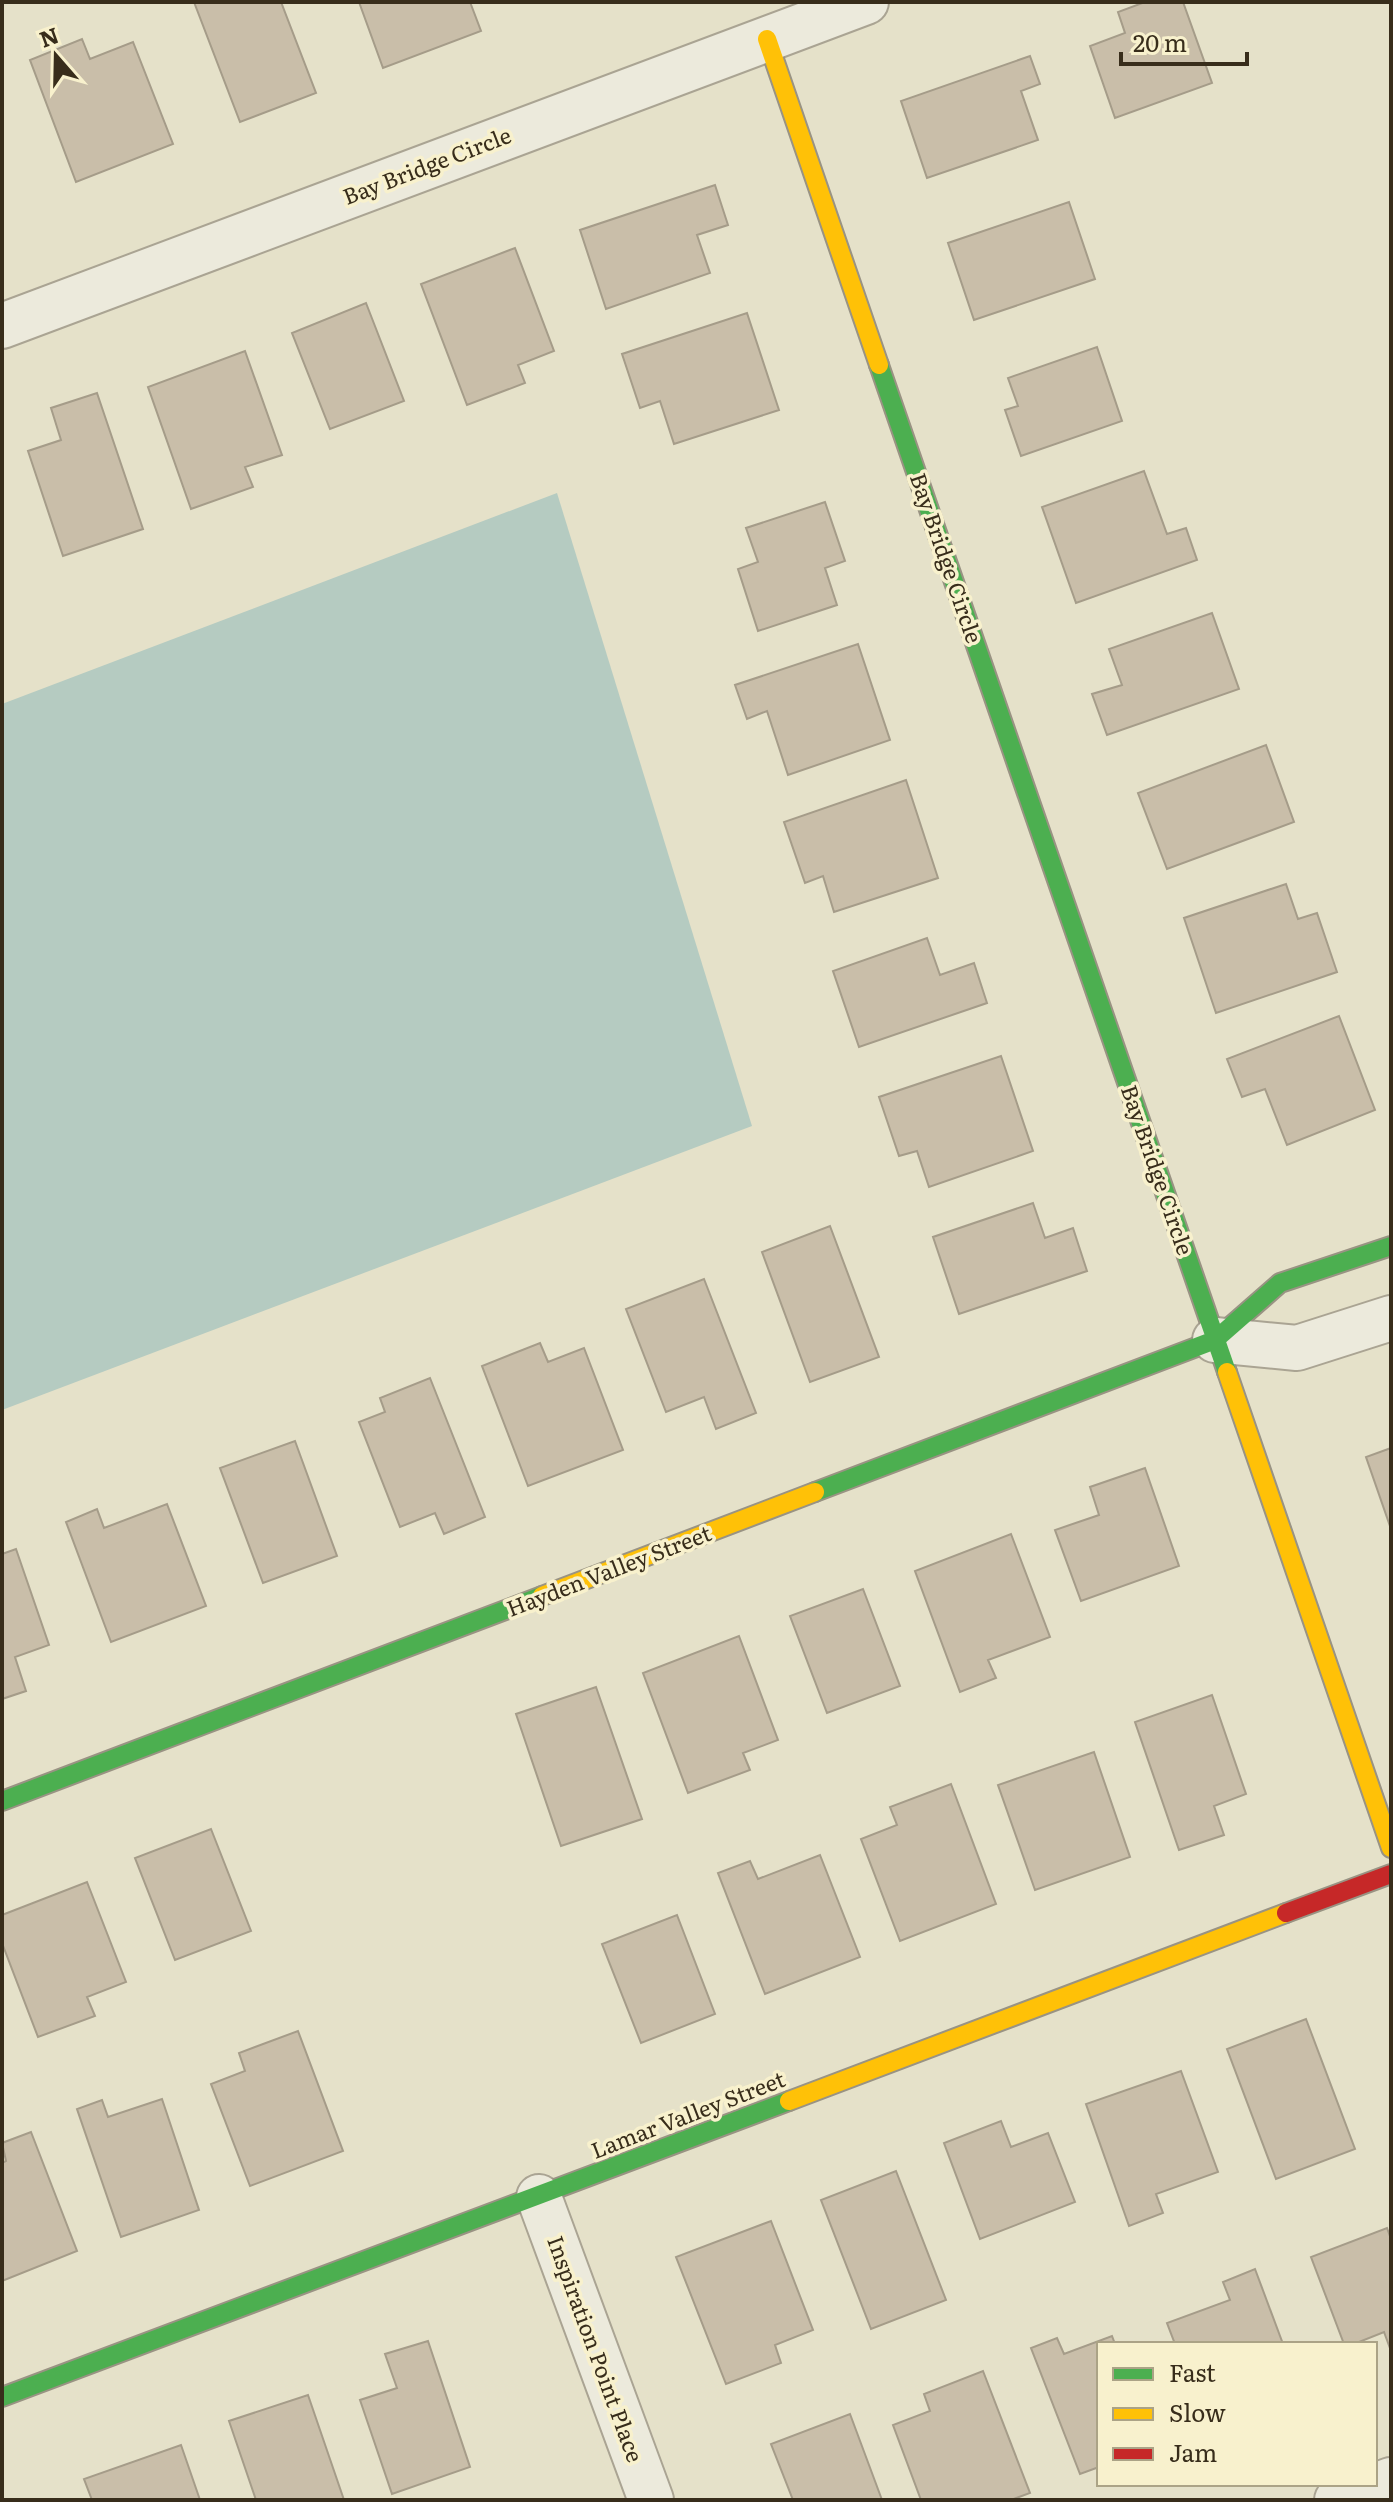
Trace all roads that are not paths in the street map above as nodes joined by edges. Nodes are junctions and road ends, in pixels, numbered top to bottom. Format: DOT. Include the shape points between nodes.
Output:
graph roads {
  1 [pos="866,2"];
  2 [pos="767,39"];
  3 [pos="2,326"];
  4 [pos="1391,1246"];
  5 [pos="1391,1318"];
  6 [pos="1215,1340"];
  7 [pos="2,1801"];
  8 [pos="1391,1848"];
  9 [pos="1391,1874"];
  10 [pos="539,2197"];
  11 [pos="2,2397"];
  12 [pos="1375,2486"];
  13 [pos="651,2500"];
  14 [pos="1337,2500"];
  1 -- 2 [label="street"];
  2 -- 3 [label="street, Bay Bridge Circle"];
  2 -- 6 [label="street, Bay Bridge Circle"];
  4 -- 6 [label="street, Hayden Valley Street" via="1280,1283"];
  5 -- 6 [label="street, Hayden Valley Street" via="1297,1348"];
  6 -- 7 [label="street, Hayden Valley Street"];
  6 -- 8 [label="street, Bay Bridge Circle"];
  9 -- 10 [label="street, Lamar Valley Street"];
  10 -- 11 [label="street, Lamar Valley Street"];
  10 -- 13 [label="street, Inspiration Point Place"];
  12 -- 14 [label="street"];
}
